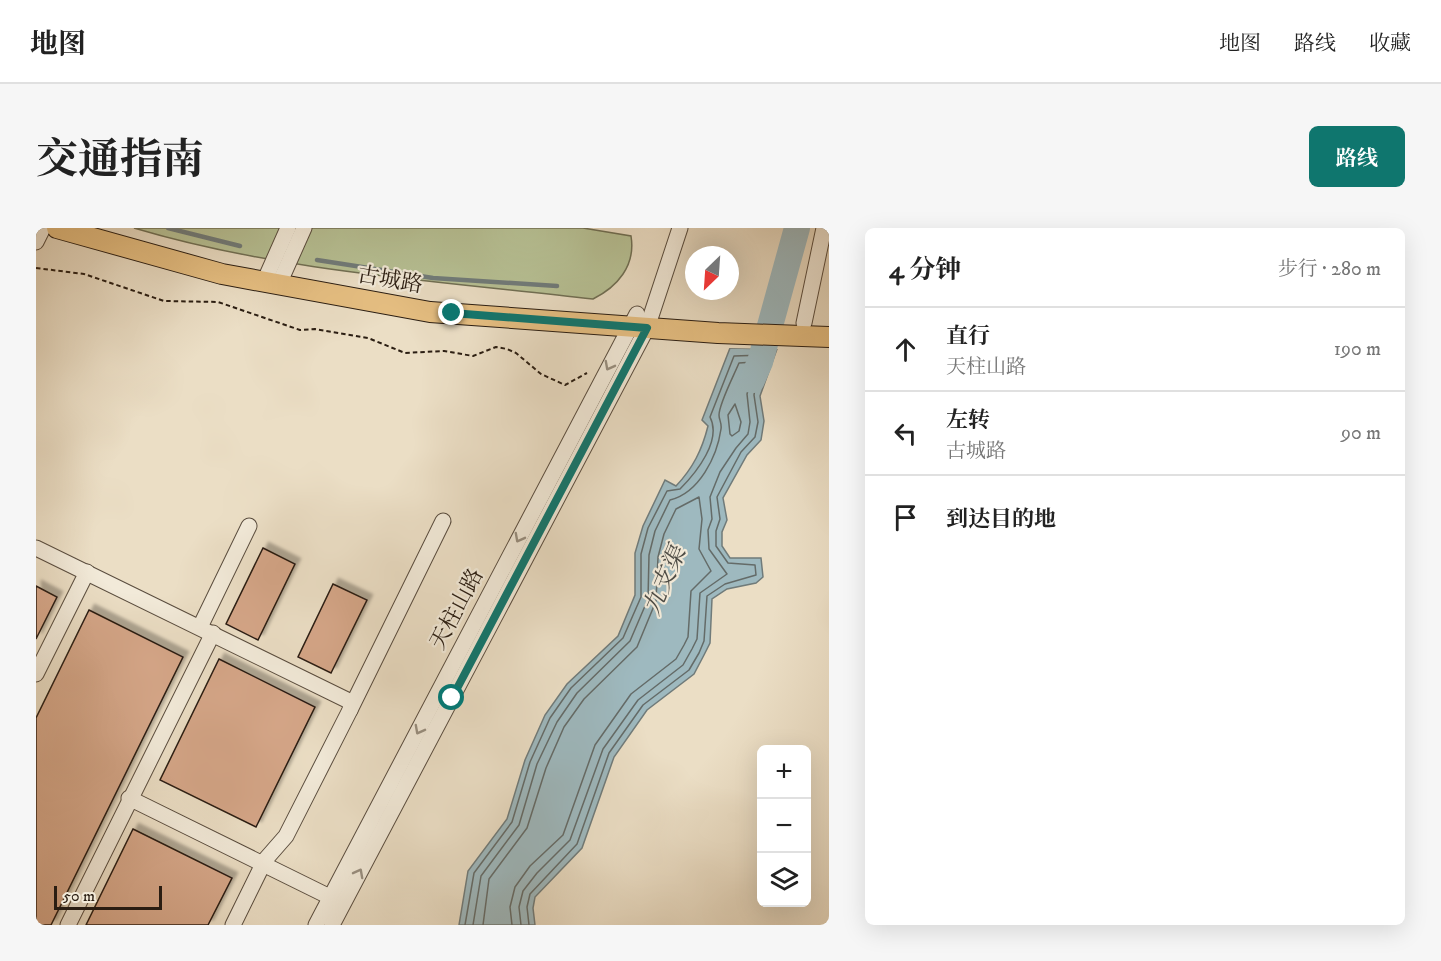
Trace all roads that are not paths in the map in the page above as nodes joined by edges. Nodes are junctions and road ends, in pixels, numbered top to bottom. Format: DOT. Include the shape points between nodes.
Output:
graph roads {
  1 [pos="43,228"];
  2 [pos="57,228"];
  3 [pos="99,228"];
  4 [pos="288,228"];
  5 [pos="304,228"];
  6 [pos="680,228"];
  7 [pos="824,228"];
  8 [pos="36,242"];
  9 [pos="274,278"];
  10 [pos="642,321"];
  11 [pos="829,324"];
  12 [pos="792,327"];
  13 [pos="829,337"];
  14 [pos="443,521"];
  15 [pos="249,526"];
  16 [pos="36,548"];
  17 [pos="87,573"];
  18 [pos="206,630"];
  19 [pos="36,674"];
  20 [pos="350,710"];
  21 [pos="129,798"];
  22 [pos="263,864"];
  23 [pos="337,901"];
  24 [pos="68,925"];
  25 [pos="233,925"];
  26 [pos="316,925"];
  27 [pos="332,925"];
  1 -- 8 [label="street"];
  2 -- 9 [label="main road, 古城路" via="222,274"];
  3 -- 9 [label="main road, 古城路"];
  4 -- 9 [label="street"];
  5 -- 9 [label="street"];
  6 -- 10 [label="street, 天柱山路"];
  7 -- 12 [label="street"];
  9 -- 10 [label="main road, 古城路" via="436,302"];
  10 -- 12 [label="main road, 古城路"];
  10 -- 23 [label="street, 天柱山路"];
  11 -- 12 [label="main road, 古城路"];
  12 -- 13 [label="main road, 古城路"];
  14 -- 20 [label="street"];
  15 -- 18 [label="street"];
  16 -- 17 [label="street"];
  17 -- 18 [label="street"];
  17 -- 19 [label="street"];
  18 -- 20 [label="street" via="344,697 351,702"];
  18 -- 21 [label="street"];
  20 -- 22 [label="street" via="286,836"];
  21 -- 22 [label="street"];
  21 -- 24 [label="street"];
  22 -- 23 [label="street"];
  22 -- 25 [label="street"];
  23 -- 26 [label="street, 天柱山路"];
  23 -- 27 [label="street, 天柱山路"];
}
